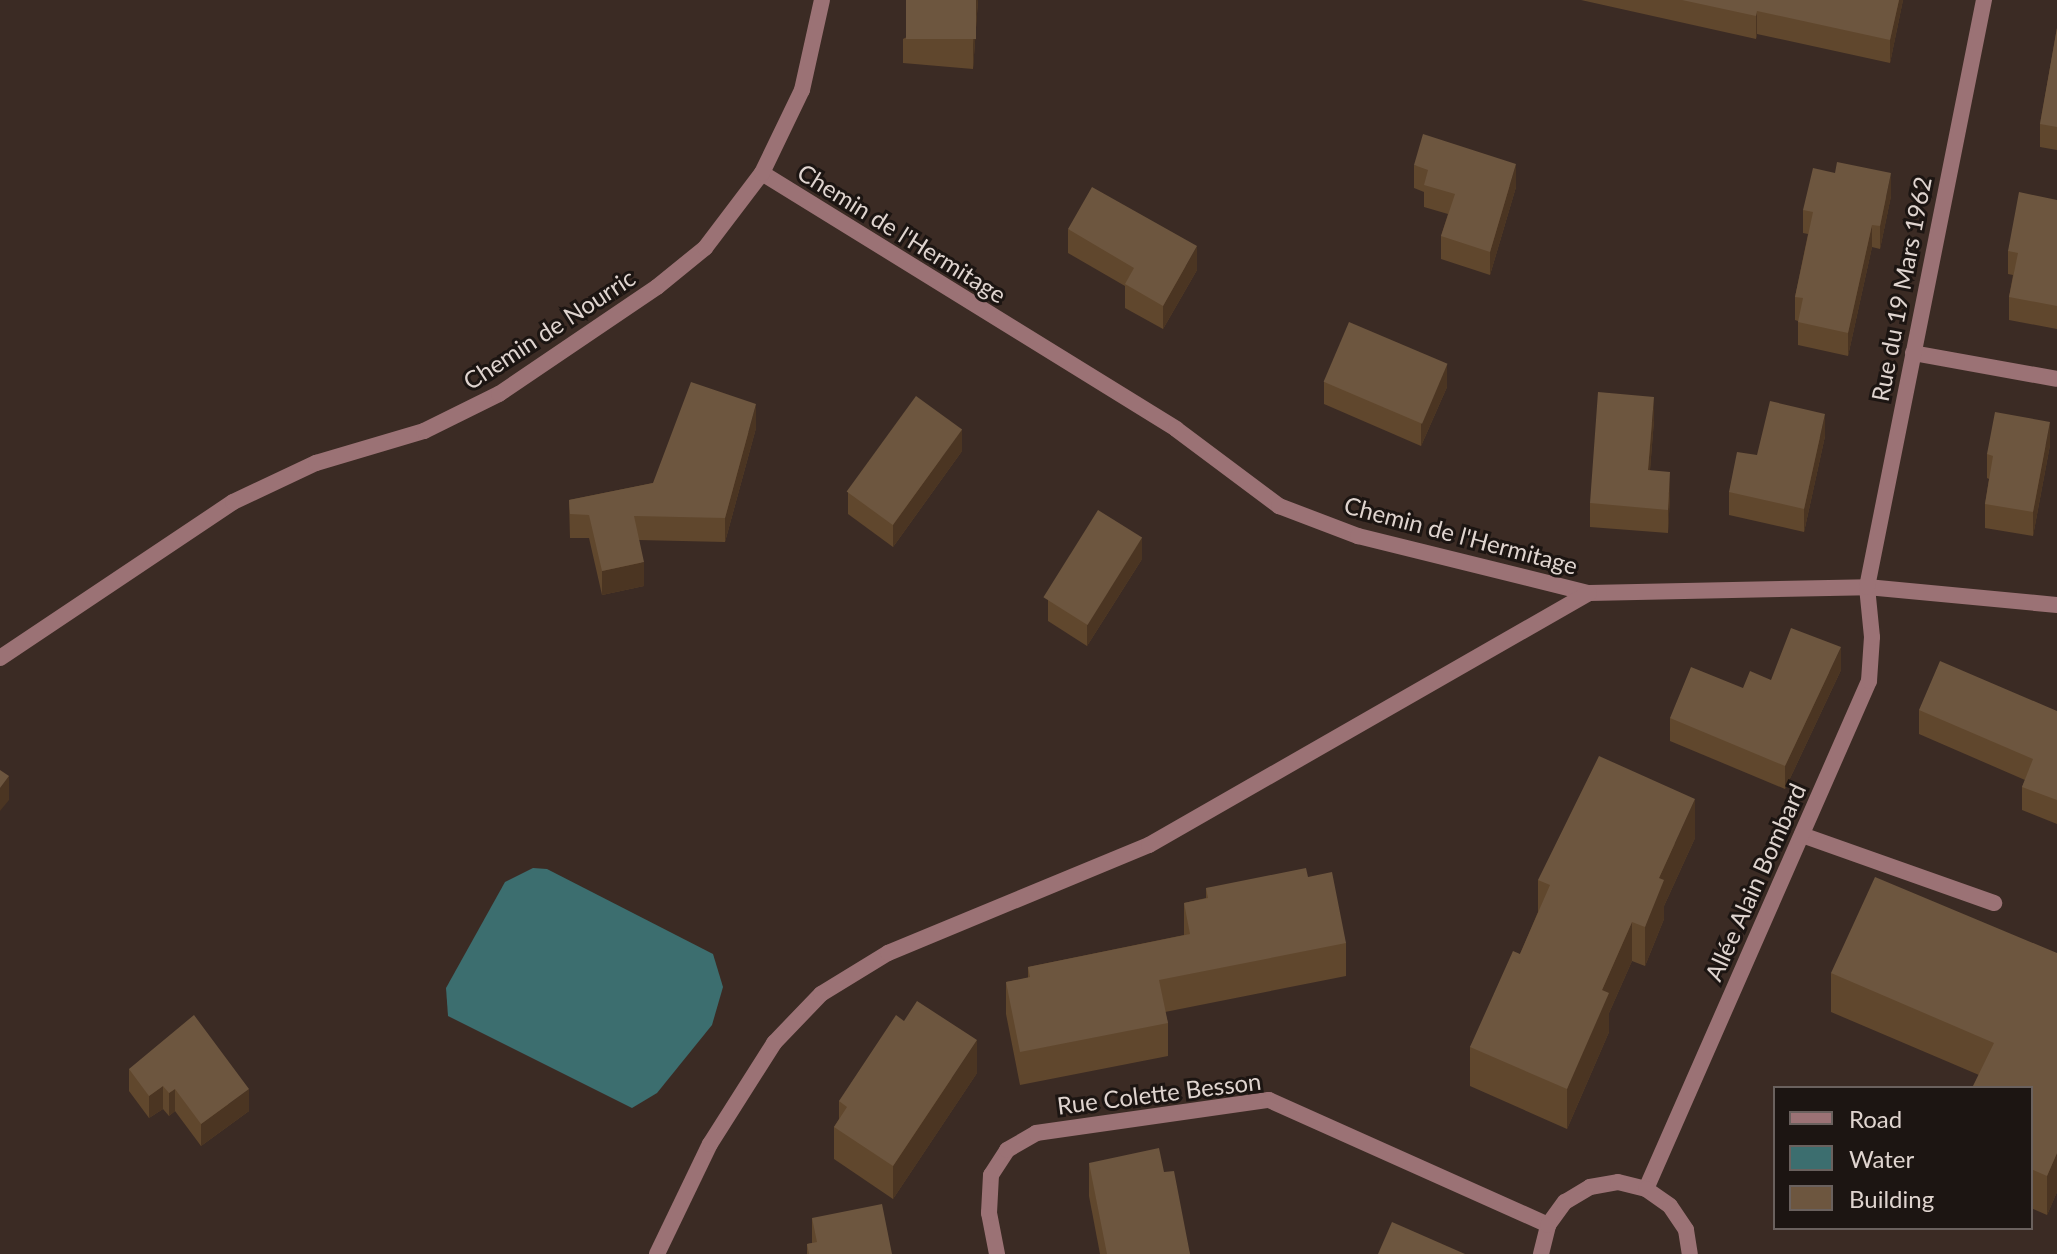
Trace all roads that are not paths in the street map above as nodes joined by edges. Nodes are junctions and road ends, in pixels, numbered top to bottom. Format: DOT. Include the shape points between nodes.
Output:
graph roads {
  1 [pos="822,0"];
  2 [pos="1984,0"];
  3 [pos="762,173"];
  4 [pos="1913,353"];
  5 [pos="2057,379"];
  6 [pos="1867,587"];
  7 [pos="1589,593"];
  8 [pos="2057,605"];
  9 [pos="0,658"];
  10 [pos="1802,835"];
  11 [pos="1994,903"];
  12 [pos="1646,1189"];
  13 [pos="1548,1225"];
  14 [pos="657,1254"];
  15 [pos="997,1254"];
  16 [pos="1541,1254"];
  17 [pos="1690,1254"];
  1 -- 3 [label="street, Chemin de Nourric" via="802,90"];
  2 -- 4 [label="street, Rue du 19 Mars 1962"];
  3 -- 7 [label="street, Chemin de l'Hermitage" via="1176,429 1279,506 1358,536"];
  3 -- 9 [label="street, Chemin de Nourric" via="705,248 657,287 499,394 424,431 316,463 233,502"];
  4 -- 5 [label="street"];
  4 -- 6 [label="street, Rue du 19 Mars 1962"];
  6 -- 7 [label="street, Chemin de l'Hermitage"];
  6 -- 8 [label="street, Chemin de l'Hermitage"];
  6 -- 10 [label="street, Allée Alain Bombard" via="1869,681"];
  7 -- 14 [label="street" via="1149,845 888,953 821,994 774,1043 710,1144"];
  10 -- 11 [label="street"];
  10 -- 12 [label="street, Allée Alain Bombard"];
  12 -- 13 [label="street" via="1618,1182 1590,1187 1565,1202"];
  12 -- 17 [label="street" via="1670,1206 1686,1230"];
  13 -- 15 [label="street, Rue Colette Besson" via="1269,1100 1036,1133 1007,1150 991,1175 989,1213"];
  13 -- 16 [label="street"];
}
